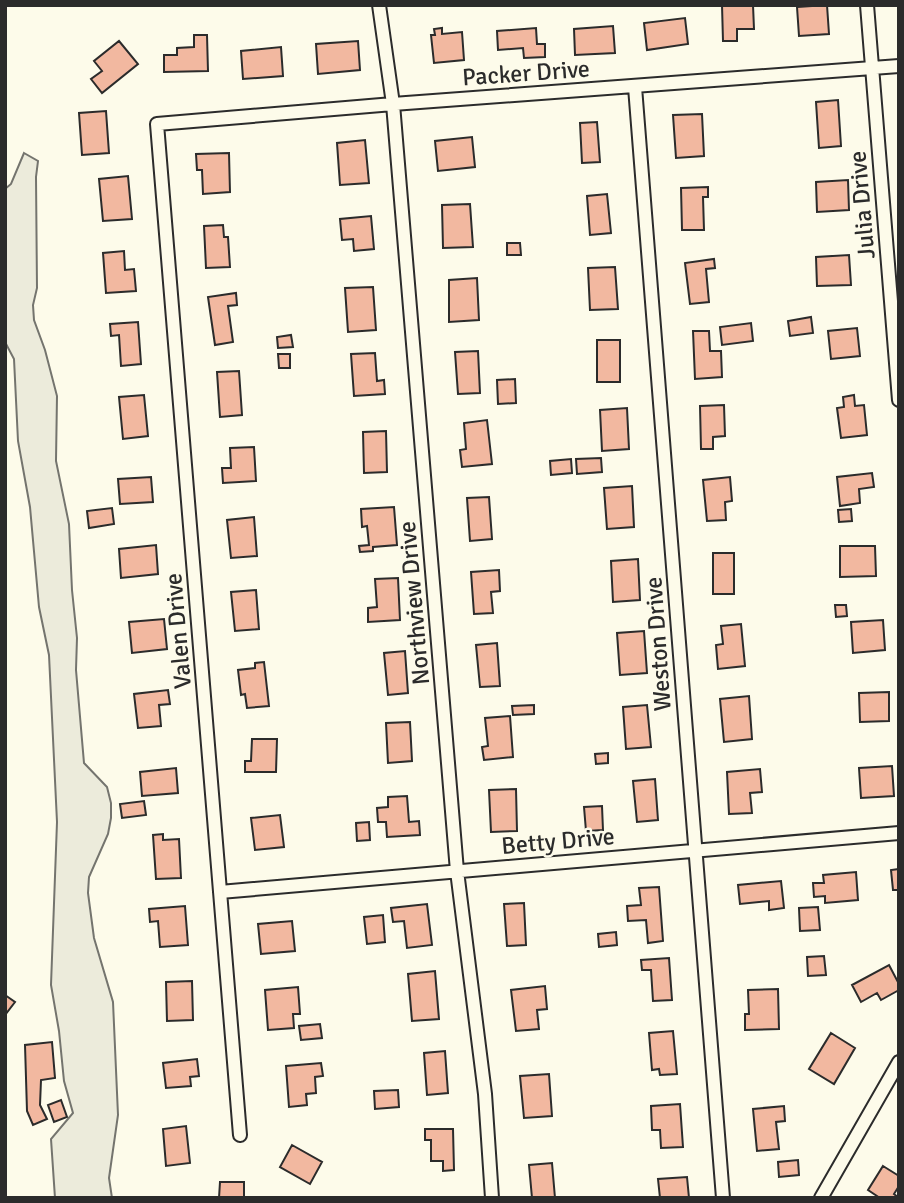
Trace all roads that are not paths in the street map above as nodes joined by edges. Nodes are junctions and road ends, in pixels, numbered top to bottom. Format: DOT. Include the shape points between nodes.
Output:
graph roads {
  1 [pos="379,5"];
  2 [pos="867,5"];
  3 [pos="899,66"];
  4 [pos="872,68"];
  5 [pos="635,87"];
  6 [pos="393,104"];
  7 [pos="157,124"];
  8 [pos="899,400"];
  9 [pos="899,833"];
  10 [pos="695,850"];
  11 [pos="457,871"];
  12 [pos="220,892"];
  13 [pos="899,1062"];
  14 [pos="240,1135"];
  15 [pos="492,1198"];
  16 [pos="723,1198"];
  17 [pos="821,1198"];
  1 -- 6 [label="street, Northview Drive"];
  2 -- 4 [label="street, Julia Drive"];
  3 -- 4 [label="street, Packer Drive"];
  4 -- 5 [label="street, Packer Drive"];
  4 -- 8 [label="street, Julia Drive"];
  5 -- 6 [label="street, Packer Drive"];
  5 -- 10 [label="street, Weston Drive"];
  6 -- 7 [label="street, Packer Drive"];
  6 -- 11 [label="street, Northview Drive"];
  7 -- 12 [label="street, Valen Drive"];
  9 -- 10 [label="street, Betty Drive"];
  10 -- 11 [label="street, Betty Drive"];
  10 -- 16 [label="street, Weston Drive"];
  11 -- 12 [label="street, Betty Drive"];
  11 -- 15 [label="street, Northview Drive" via="485,1094"];
  12 -- 14 [label="street, Valen Drive"];
  13 -- 17 [label="street"];
}
